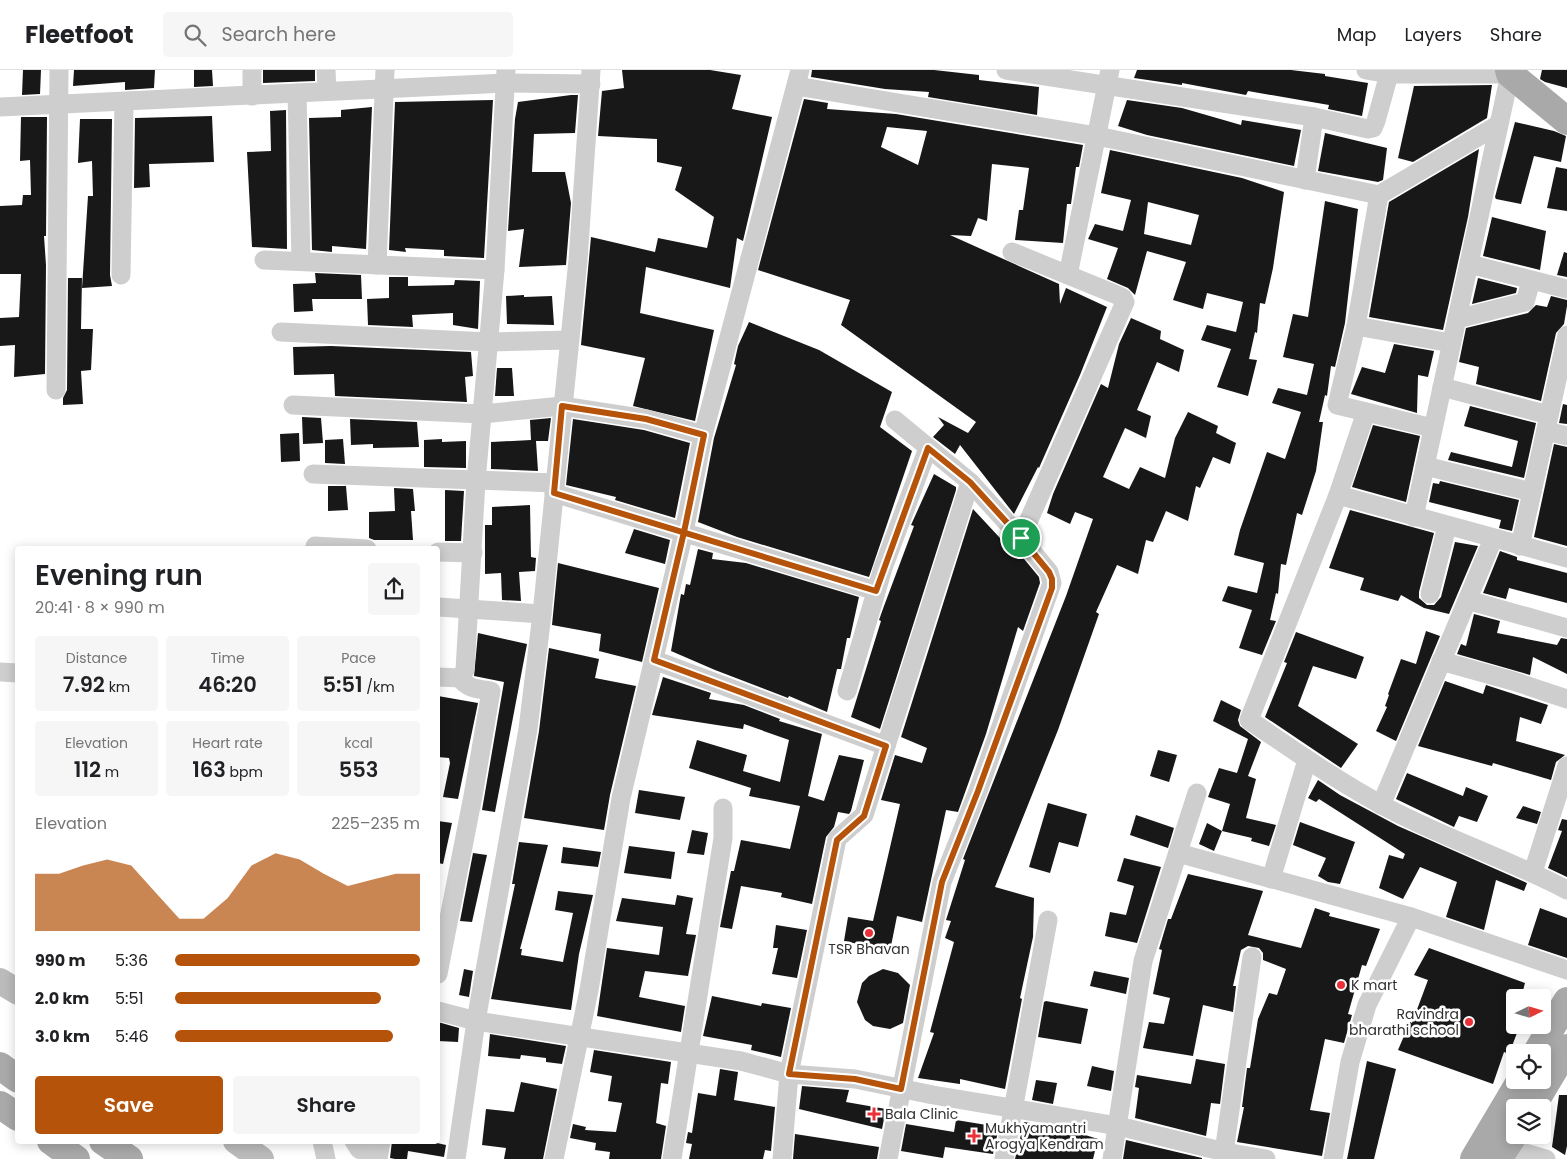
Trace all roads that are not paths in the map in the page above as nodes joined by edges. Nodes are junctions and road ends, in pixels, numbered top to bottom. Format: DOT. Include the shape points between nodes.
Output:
graph roads {
  1 [pos="59,70"];
  2 [pos="252,70"];
  3 [pos="326,70"];
  4 [pos="1006,70"];
  5 [pos="1366,70"];
  6 [pos="1509,72"];
  7 [pos="1389,74"];
  8 [pos="506,76"];
  9 [pos="591,77"];
  10 [pos="798,78"];
  11 [pos="1109,78"];
  12 [pos="385,79"];
  13 [pos="327,91"];
  14 [pos="297,93"];
  15 [pos="252,96"];
  16 [pos="124,103"];
  17 [pos="60,104"];
  18 [pos="0,107"];
  19 [pos="1314,117"];
  20 [pos="1567,121"];
  21 [pos="1498,125"];
  22 [pos="1097,136"];
  23 [pos="1305,180"];
  24 [pos="1380,195"];
  25 [pos="1012,252"];
  26 [pos="264,260"];
  27 [pos="301,261"];
  28 [pos="376,264"];
  29 [pos="1469,264"];
  30 [pos="495,270"];
  31 [pos="121,275"];
  32 [pos="1068,275"];
  33 [pos="1531,281"];
  34 [pos="1567,289"];
  35 [pos="1457,319"];
  36 [pos="1356,326"];
  37 [pos="281,332"];
  38 [pos="1567,335"];
  39 [pos="569,340"];
  40 [pos="489,342"];
  41 [pos="1451,344"];
  42 [pos="1442,387"];
  43 [pos="56,390"];
  44 [pos="293,405"];
  45 [pos="562,406"];
  46 [pos="1554,411"];
  47 [pos="1366,412"];
  48 [pos="482,414"];
  49 [pos="895,420"];
  50 [pos="1433,428"];
  51 [pos="704,435"];
  52 [pos="1567,436"];
  53 [pos="928,448"];
  54 [pos="1425,466"];
  55 [pos="313,474"];
  56 [pos="476,481"];
  57 [pos="970,482"];
  58 [pos="554,488"];
  59 [pos="1532,492"];
  60 [pos="1338,495"];
  61 [pos="1414,517"];
  62 [pos="1446,526"];
  63 [pos="684,532"];
  64 [pos="1021,538"];
  65 [pos="1493,539"];
  66 [pos="1520,546"];
  67 [pos="440,552"];
  68 [pos="473,553"];
  69 [pos="1567,558"];
  70 [pos="876,591"];
  71 [pos="1430,594"];
  72 [pos="1467,600"];
  73 [pos="440,607"];
  74 [pos="470,608"];
  75 [pos="542,614"];
  76 [pos="1567,628"];
  77 [pos="654,660"];
  78 [pos="1441,661"];
  79 [pos="0,672"];
  80 [pos="15,673"];
  81 [pos="440,677"];
  82 [pos="460,678"];
  83 [pos="847,691"];
  84 [pos="1567,699"];
  85 [pos="886,746"];
  86 [pos="1307,760"];
  87 [pos="1566,770"];
  88 [pos="1197,792"];
  89 [pos="1381,805"];
  90 [pos="723,808"];
  91 [pos="1178,852"];
  92 [pos="1533,872"];
  93 [pos="1271,878"];
  94 [pos="1567,890"];
  95 [pos="1410,918"];
  96 [pos="1048,920"];
  97 [pos="1252,957"];
  98 [pos="440,964"];
  99 [pos="1567,970"];
  100 [pos="0,981"];
  101 [pos="15,990"];
  102 [pos="1567,1001"];
  103 [pos="440,1011"];
  104 [pos="476,1020"];
  105 [pos="580,1037"];
  106 [pos="1542,1044"];
  107 [pos="1567,1048"];
  108 [pos="690,1053"];
  109 [pos="0,1066"];
  110 [pos="789,1074"];
  111 [pos="15,1077"];
  112 [pos="901,1089"];
  113 [pos="1536,1099"];
  114 [pos="0,1105"];
  115 [pos="1012,1109"];
  116 [pos="15,1115"];
  117 [pos="1118,1126"];
  118 [pos="55,1144"];
  119 [pos="107,1144"];
  120 [pos="240,1144"];
  121 [pos="323,1144"];
  122 [pos="356,1144"];
  123 [pos="380,1144"];
  124 [pos="1507,1144"];
  125 [pos="1224,1156"];
  126 [pos="76,1159"];
  127 [pos="129,1159"];
  128 [pos="262,1159"];
  129 [pos="326,1159"];
  130 [pos="378,1159"];
  131 [pos="456,1159"];
  132 [pos="554,1159"];
  133 [pos="672,1159"];
  134 [pos="782,1159"];
  135 [pos="888,1159"];
  136 [pos="1004,1159"];
  137 [pos="1112,1159"];
  138 [pos="1266,1159"];
  139 [pos="1333,1159"];
  140 [pos="1459,1159"];
  141 [pos="1474,1159"];
  142 [pos="1546,1159"];
  1 -- 17 [label="street"];
  2 -- 15 [label="street"];
  3 -- 13 [label="street"];
  4 -- 11 [label="street"];
  5 -- 7 [label="street"];
  6 -- 7 [label="street"];
  6 -- 20 [label="main road"];
  6 -- 21 [label="street"];
  7 -- 19 [label="street" via="1373,128"];
  8 -- 9 [label="street"];
  8 -- 12 [label="street"];
  8 -- 30 [label="street"];
  9 -- 39 [label="street"];
  10 -- 22 [label="street"];
  10 -- 51 [label="street"];
  11 -- 19 [label="street"];
  11 -- 22 [label="street"];
  12 -- 13 [label="street"];
  12 -- 28 [label="street"];
  13 -- 14 [label="street"];
  14 -- 15 [label="street"];
  14 -- 27 [label="street"];
  15 -- 16 [label="street"];
  16 -- 17 [label="street"];
  16 -- 31 [label="street"];
  17 -- 18 [label="street"];
  17 -- 43 [label="street"];
  19 -- 23 [label="street"];
  21 -- 24 [label="street"];
  21 -- 29 [label="street"];
  22 -- 23 [label="street"];
  22 -- 32 [label="street"];
  23 -- 24 [label="street"];
  24 -- 36 [label="street"];
  25 -- 32 [label="street"];
  26 -- 27 [label="street"];
  27 -- 28 [label="street"];
  28 -- 30 [label="street"];
  29 -- 33 [label="street"];
  29 -- 35 [label="street"];
  30 -- 40 [label="street"];
  32 -- 64 [label="street" via="1117,295 1125,302"];
  33 -- 34 [label="street"];
  33 -- 35 [label="street" via="1525,302"];
  35 -- 41 [label="street"];
  36 -- 41 [label="street"];
  36 -- 47 [label="street" via="1337,405"];
  37 -- 40 [label="street"];
  38 -- 46 [label="street"];
  39 -- 40 [label="street"];
  39 -- 45 [label="street"];
  40 -- 48 [label="street"];
  41 -- 42 [label="street"];
  42 -- 46 [label="street"];
  42 -- 50 [label="street"];
  44 -- 48 [label="street"];
  45 -- 48 [label="street"];
  45 -- 51 [label="street" via="646,419"];
  45 -- 58 [label="street"];
  46 -- 52 [label="street"];
  46 -- 59 [label="street"];
  47 -- 50 [label="street"];
  47 -- 60 [label="street"];
  48 -- 56 [label="street"];
  49 -- 53 [label="street"];
  50 -- 54 [label="street"];
  51 -- 63 [label="street"];
  53 -- 57 [label="street"];
  53 -- 70 [label="street"];
  54 -- 59 [label="street"];
  54 -- 61 [label="street"];
  55 -- 56 [label="street"];
  56 -- 58 [label="street"];
  56 -- 68 [label="street"];
  57 -- 64 [label="street"];
  57 -- 85 [label="street"];
  58 -- 63 [label="street"];
  58 -- 75 [label="street"];
  59 -- 66 [label="street"];
  60 -- 61 [label="street"];
  60 -- 86 [label="street" via="1249,720"];
  61 -- 62 [label="street"];
  62 -- 65 [label="street"];
  62 -- 71 [label="street"];
  63 -- 70 [label="street"];
  63 -- 77 [label="street"];
  64 -- 112 [label="street" via="1049,572 1052,588 942,882"];
  65 -- 66 [label="street"];
  65 -- 72 [label="street"];
  66 -- 69 [label="street"];
  67 -- 68 [label="street"];
  68 -- 74 [label="street"];
  70 -- 83 [label="street"];
  72 -- 76 [label="street"];
  72 -- 78 [label="street"];
  73 -- 74 [label="street"];
  74 -- 75 [label="street"];
  74 -- 82 [label="street" via="465,670"];
  75 -- 104 [label="street" via="528,729"];
  77 -- 85 [label="street"];
  77 -- 105 [label="street" via="621,798 594,990"];
  78 -- 84 [label="street"];
  78 -- 89 [label="street"];
  79 -- 80 [label="street"];
  81 -- 82 [label="street"];
  82 -- 98 [label="street" via="470,687 491,691"];
  85 -- 110 [label="street" via="864,816 837,840"];
  86 -- 89 [label="street"];
  86 -- 93 [label="street"];
  87 -- 92 [label="street"];
  88 -- 91 [label="street"];
  89 -- 92 [label="street"];
  90 -- 108 [label="street" via="723,838"];
  91 -- 93 [label="street"];
  91 -- 117 [label="street" via="1143,961"];
  92 -- 94 [label="street"];
  93 -- 95 [label="street"];
  95 -- 99 [label="street"];
  95 -- 139 [label="street" via="1367,1005 1350,1062"];
  96 -- 115 [label="street"];
  97 -- 125 [label="street"];
  100 -- 101 [label="street"];
  102 -- 106 [label="main road"];
  103 -- 104 [label="street"];
  104 -- 105 [label="street"];
  104 -- 131 [label="street"];
  105 -- 108 [label="street"];
  105 -- 132 [label="street"];
  107 -- 113 [label="main road"];
  108 -- 110 [label="street" via="741,1061"];
  108 -- 133 [label="street"];
  109 -- 111 [label="main road"];
  110 -- 112 [label="street" via="855,1079"];
  110 -- 134 [label="street"];
  112 -- 115 [label="street"];
  112 -- 135 [label="street"];
  114 -- 116 [label="main road"];
  115 -- 117 [label="street"];
  115 -- 136 [label="street"];
  117 -- 125 [label="street"];
  117 -- 137 [label="street"];
  118 -- 126 [label="main road"];
  119 -- 127 [label="main road"];
  120 -- 128 [label="street"];
  121 -- 129 [label="street"];
  122 -- 130 [label="street"];
  123 -- 130 [label="street"];
  124 -- 140 [label="main road" via="1466,1147"];
  124 -- 141 [label="main road"];
  124 -- 142 [label="street"];
  125 -- 138 [label="street"];
}
